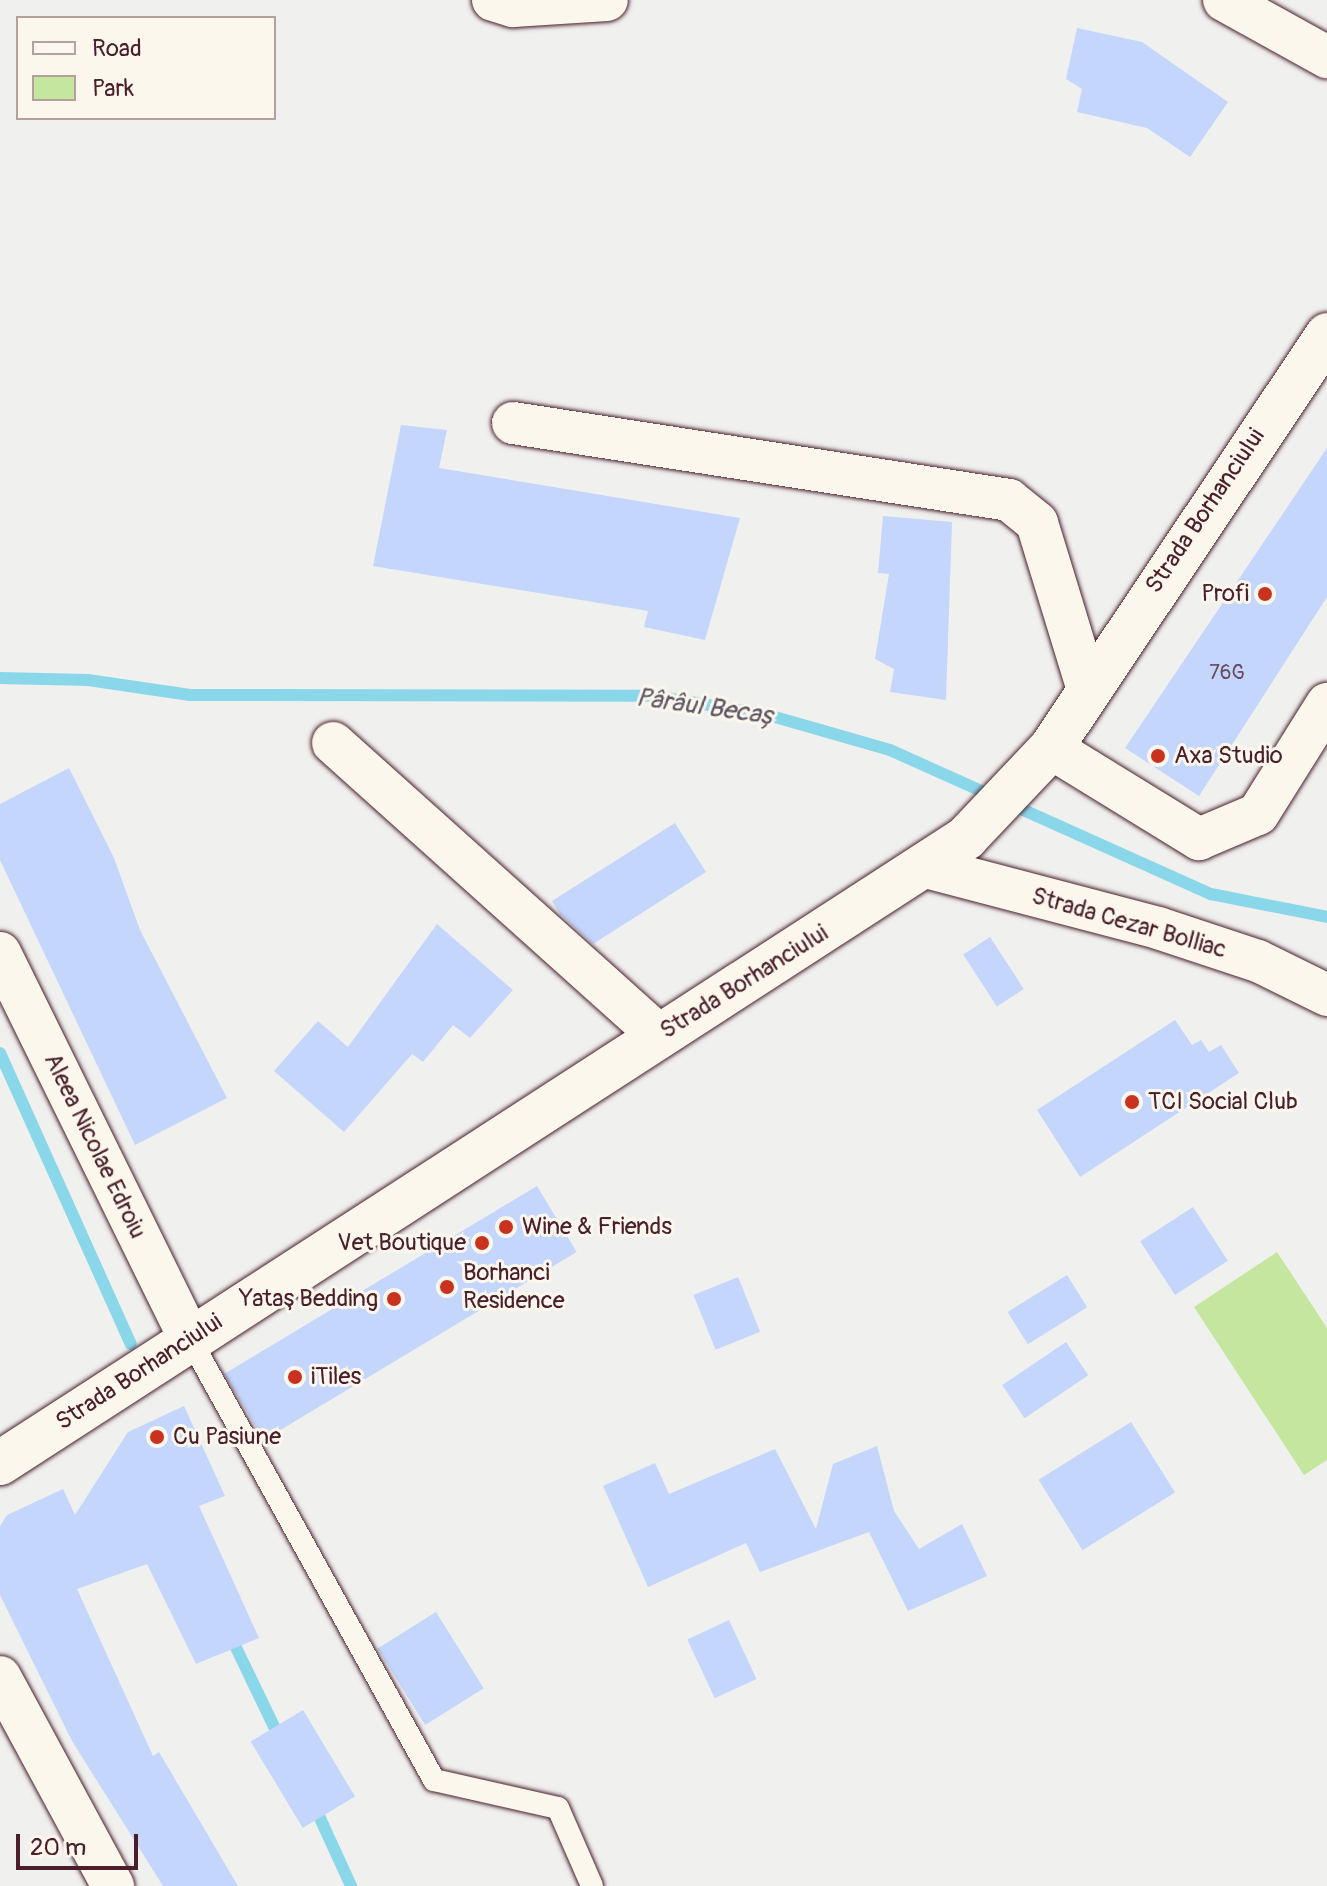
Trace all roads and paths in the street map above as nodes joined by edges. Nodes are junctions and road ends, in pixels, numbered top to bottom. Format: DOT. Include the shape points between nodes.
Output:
graph roads {
  1 [pos="493,0"];
  2 [pos="607,0"];
  3 [pos="1244,4"];
  4 [pos="1327,57"];
  5 [pos="1327,335"];
  6 [pos="513,423"];
  7 [pos="1087,687"];
  8 [pos="1327,704"];
  9 [pos="333,743"];
  10 [pos="1045,756"];
  11 [pos="926,867"];
  12 [pos="0,953"];
  13 [pos="1327,995"];
  14 [pos="660,1036"];
  15 [pos="190,1339"];
  16 [pos="0,1463"];
  17 [pos="0,1677"];
  18 [pos="113,1886"];
  19 [pos="592,1886"];
  1 -- 2 [label="street" via="513,6"];
  3 -- 4 [label="street"];
  5 -- 7 [label="main road, Strada Borhanciului"];
  6 -- 7 [label="street" via="1009,500 1037,523"];
  7 -- 10 [label="main road, Strada Borhanciului"];
  8 -- 10 [label="street" via="1258,814 1199,839"];
  9 -- 14 [label="street"];
  10 -- 11 [label="main road, Strada Borhanciului" via="966,838"];
  11 -- 13 [label="street, Strada Cezar Bolliac" via="1158,928 1258,961"];
  11 -- 14 [label="main road, Strada Borhanciului"];
  12 -- 15 [label="street, Aleea Nicolae Edroiu"];
  14 -- 15 [label="main road, Strada Borhanciului"];
  15 -- 16 [label="main road, Strada Borhanciului"];
  15 -- 19 [label="lane" via="434,1780 558,1808"];
  17 -- 18 [label="street"];
}
